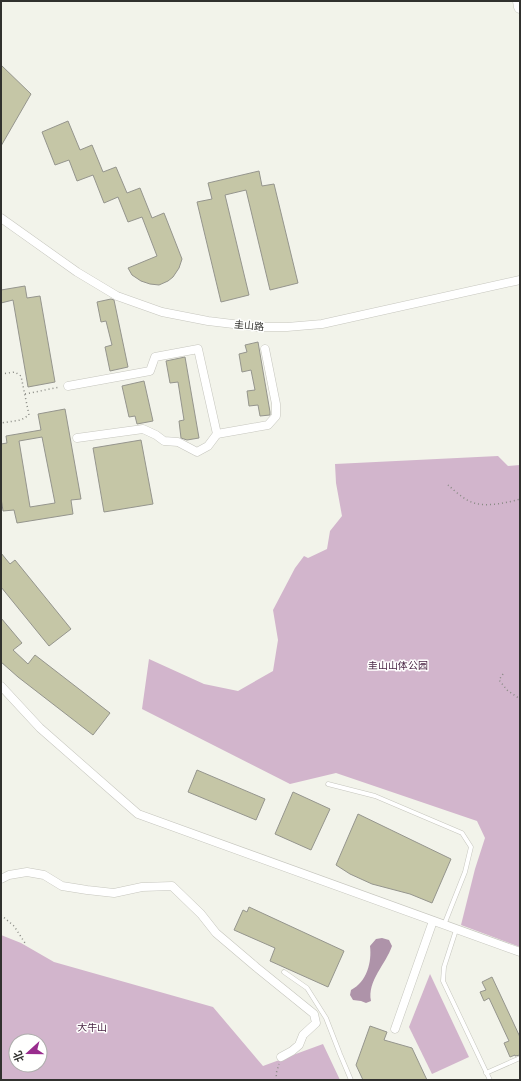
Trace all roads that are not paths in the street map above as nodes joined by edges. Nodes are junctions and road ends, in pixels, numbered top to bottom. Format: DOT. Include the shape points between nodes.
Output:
graph roads {
  1 [pos="519,1"];
  2 [pos="520,7"];
  3 [pos="1,218"];
  4 [pos="520,280"];
  5 [pos="265,349"];
  6 [pos="68,386"];
  7 [pos="217,434"];
  8 [pos="77,438"];
  9 [pos="1,686"];
  10 [pos="328,784"];
  11 [pos="1,879"];
  12 [pos="433,921"];
  13 [pos="444,925"];
  14 [pos="456,930"];
  15 [pos="520,952"];
  16 [pos="284,972"];
  17 [pos="395,1029"];
  18 [pos="281,1057"];
  19 [pos="520,1058"];
  20 [pos="486,1073"];
  21 [pos="351,1080"];
  22 [pos="490,1080"];
  1 -- 2 [label="street"];
  3 -- 4 [label="street, 圭山路" via="77,272 117,296 162,312 258,327 322,324"];
  5 -- 7 [label="street" via="276,416 268,425"];
  6 -- 7 [label="street" via="150,371 155,357 198,349"];
  7 -- 8 [label="street" via="208,446 197,452 178,442 164,441 156,434 143,429"];
  9 -- 12 [label="street" via="40,728 138,814"];
  10 -- 13 [label="lane" via="375,796 462,833 471,847 465,872"];
  11 -- 18 [label="street" via="27,872 44,875 62,886 114,893 142,887 172,886 201,914 216,933 314,1014 316,1023 303,1035 299,1045"];
  12 -- 13 [label="street"];
  12 -- 17 [label="street"];
  13 -- 14 [label="street"];
  14 -- 15 [label="street"];
  14 -- 20 [label="lane" via="444,967 443,981"];
  16 -- 21 [label="lane" via="307,988 326,1018"];
  19 -- 20 [label="lane"];
  20 -- 22 [label="lane"];
}
